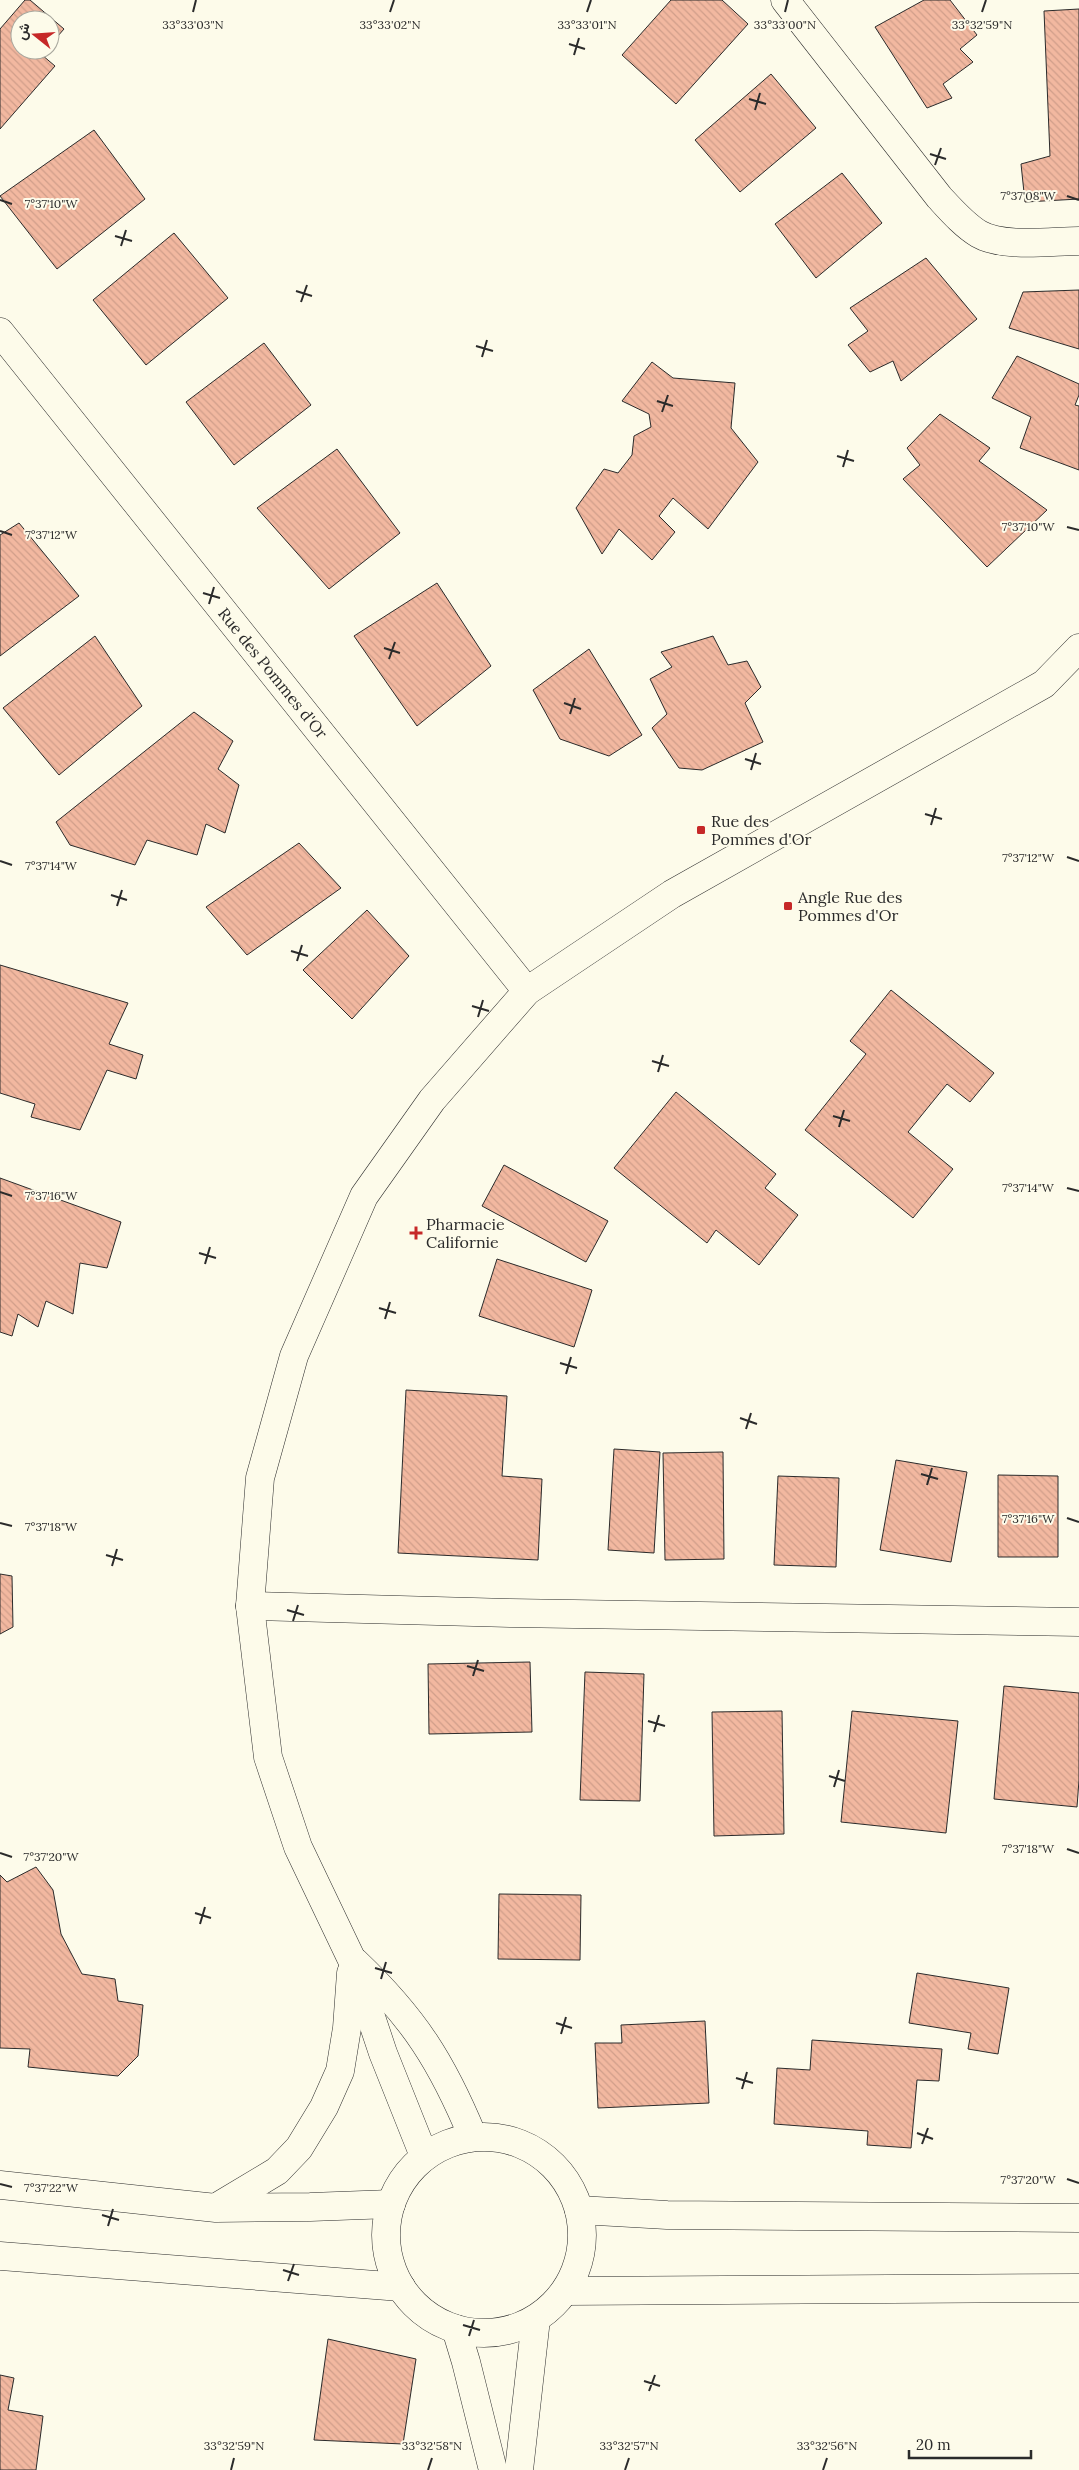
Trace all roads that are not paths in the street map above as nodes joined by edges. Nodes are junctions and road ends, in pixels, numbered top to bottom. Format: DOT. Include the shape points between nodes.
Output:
graph roads {
  1 [pos="785,0"];
  2 [pos="1079,241"];
  3 [pos="0,332"];
  4 [pos="1079,648"];
  5 [pos="527,991"];
  6 [pos="250,1606"];
  7 [pos="1079,1622"];
  8 [pos="352,1960"];
  9 [pos="473,2137"];
  10 [pos="424,2156"];
  11 [pos="0,2185"];
  12 [pos="391,2204"];
  13 [pos="216,2208"];
  14 [pos="579,2210"];
  15 [pos="1079,2218"];
  16 [pos="0,2256"];
  17 [pos="401,2288"];
  18 [pos="1079,2288"];
  19 [pos="565,2291"];
  20 [pos="536,2318"];
  21 [pos="456,2329"];
  22 [pos="493,2470"];
  23 [pos="519,2470"];
  1 -- 2 [label="main road" via="956,215 980,234 1000,241"];
  3 -- 5 [label="main road, Rue des Pommes d'Or"];
  4 -- 5 [label="main road" via="1044,684 672,894"];
  5 -- 6 [label="main road" via="432,1100 364,1196 294,1356 260,1478"];
  6 -- 7 [label="main road" via="520,1614"];
  6 -- 8 [label="main road" via="268,1757 298,1847"];
  8 -- 9 [label="main road" via="385,1991 424,2040 448,2079"];
  8 -- 10 [label="main road" via="383,2054"];
  8 -- 13 [label="main road" via="340,2071 324,2107 299,2148 277,2172"];
  9 -- 10 [label="main road" via="444,2145"];
  9 -- 14 [label="main road" via="510,2139 542,2154 566,2177"];
  10 -- 12 [label="main road" via="408,2173"];
  11 -- 13 [label="main road"];
  12 -- 13 [label="main road"];
  12 -- 17 [label="main road" via="386,2240 390,2265"];
  14 -- 15 [label="main road" via="667,2215"];
  14 -- 19 [label="main road" via="580,2258"];
  16 -- 17 [label="main road"];
  17 -- 21 [label="main road" via="424,2313"];
  18 -- 19 [label="main road"];
  19 -- 20 [label="main road"];
  20 -- 21 [label="main road" via="510,2330 497,2332"];
  20 -- 23 [label="main road"];
  21 -- 22 [label="main road"];
}
